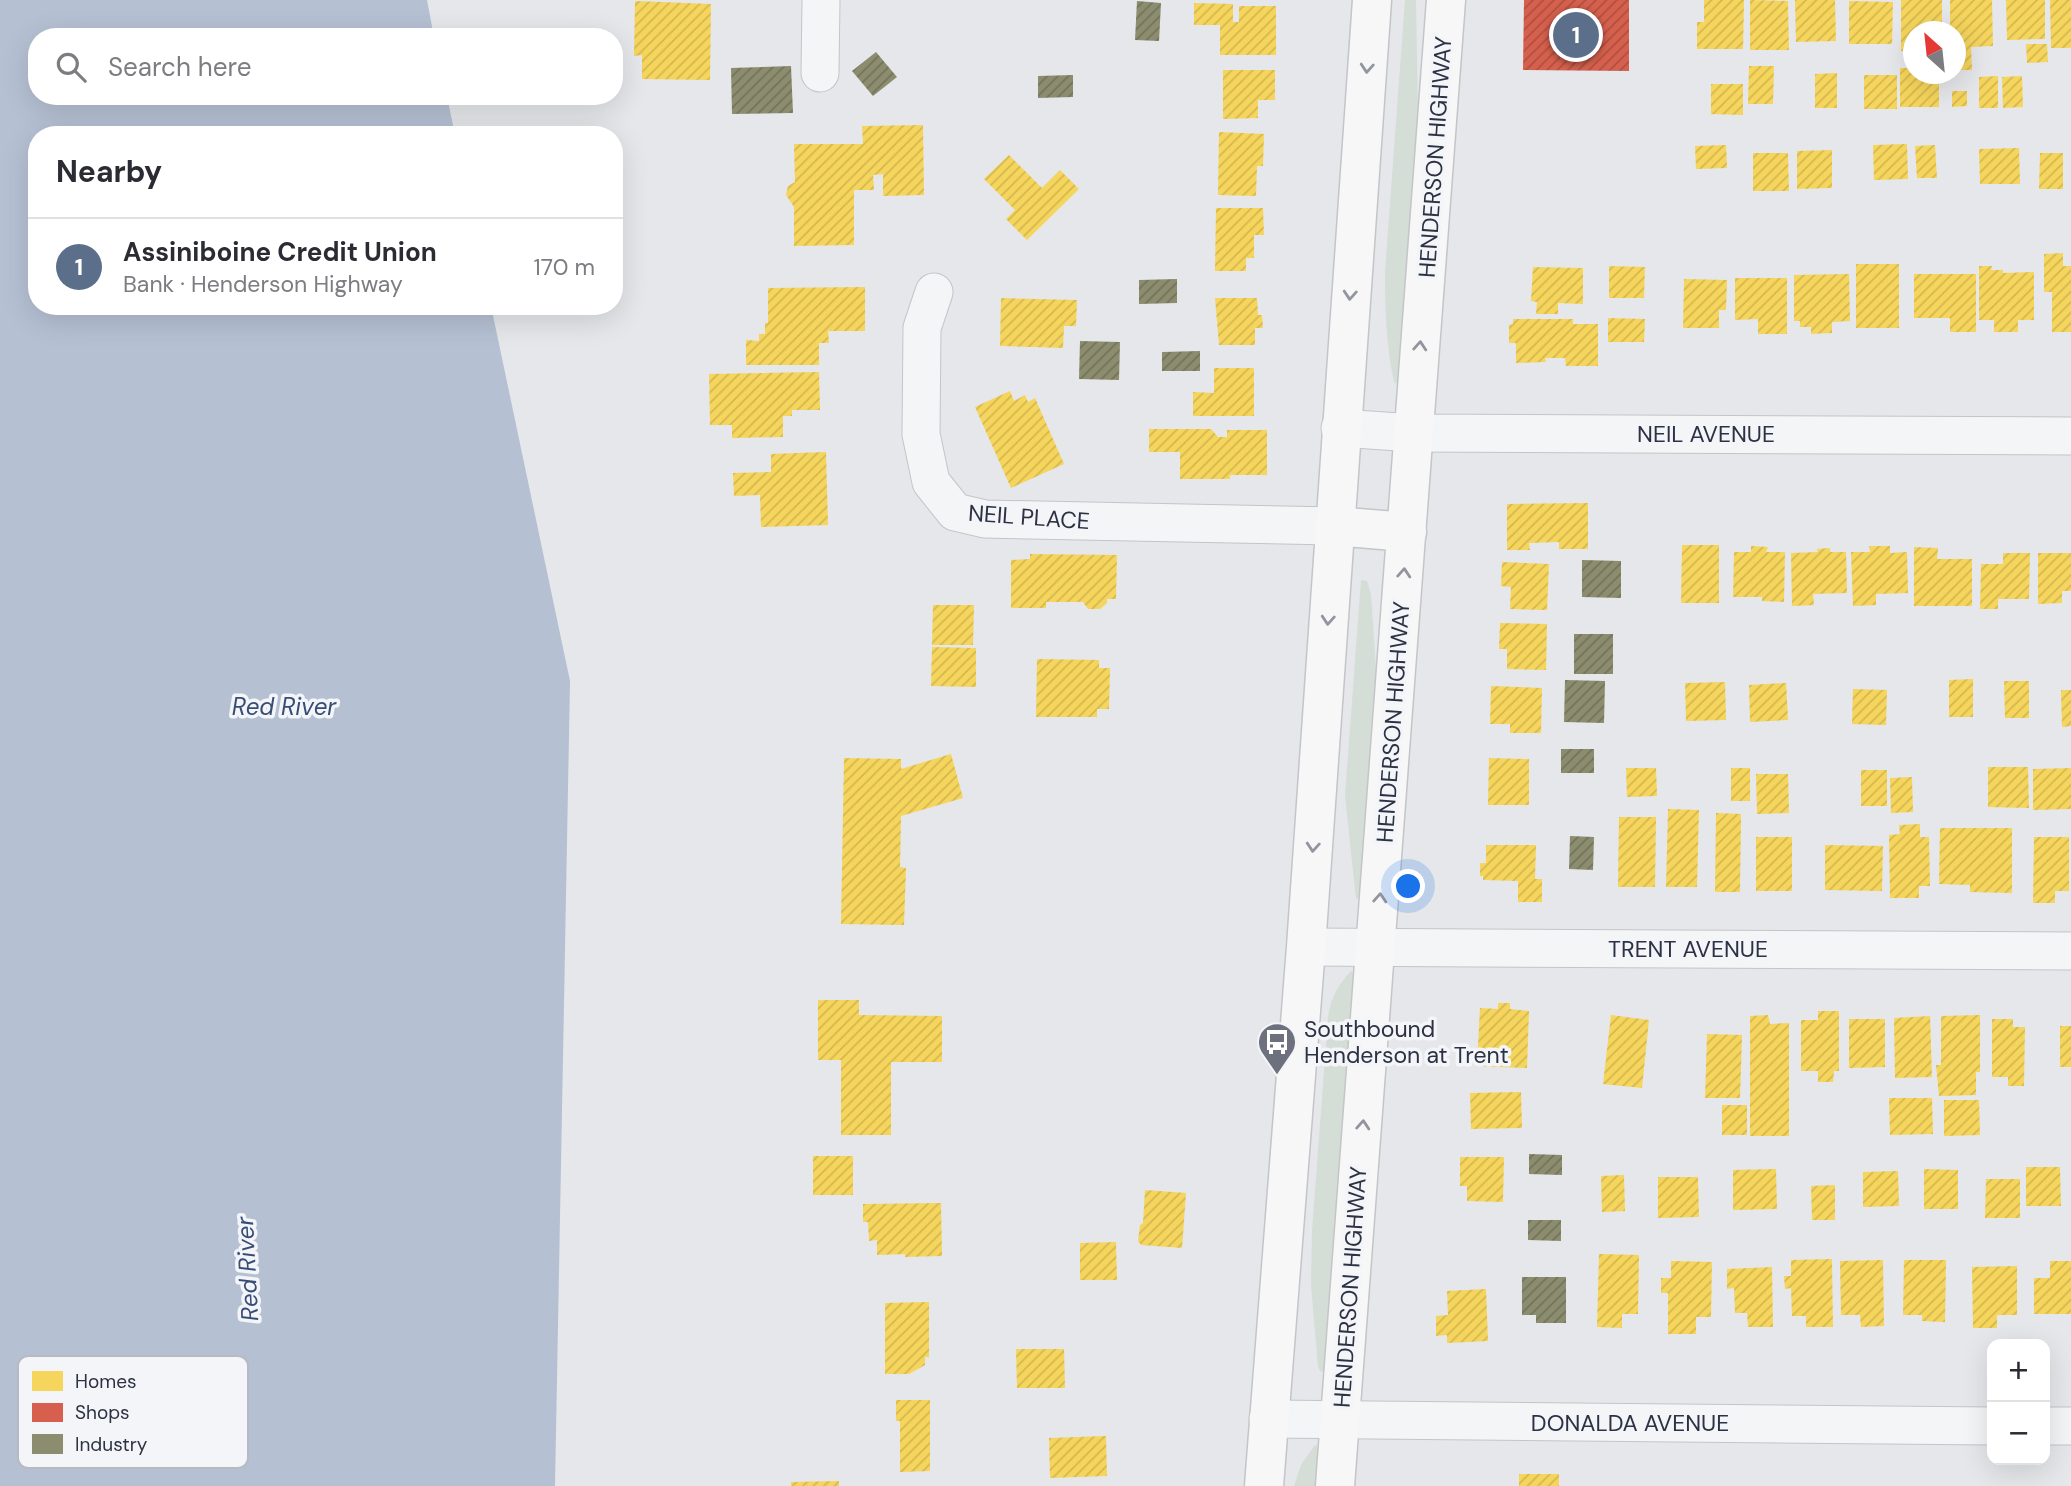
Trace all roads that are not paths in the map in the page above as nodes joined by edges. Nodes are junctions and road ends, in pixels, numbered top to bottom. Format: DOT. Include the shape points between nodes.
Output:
graph roads {
  1 [pos="821,0"];
  2 [pos="1372,0"];
  3 [pos="1446,0"];
  4 [pos="820,74"];
  5 [pos="934,292"];
  6 [pos="1340,428"];
  7 [pos="1414,433"];
  8 [pos="2071,436"];
  9 [pos="1334,526"];
  10 [pos="1407,532"];
  11 [pos="1376,946"];
  12 [pos="1306,947"];
  13 [pos="2071,951"];
  14 [pos="1268,1419"];
  15 [pos="1340,1421"];
  16 [pos="1987,1426"];
  17 [pos="2050,1426"];
  18 [pos="2071,1426"];
  19 [pos="1264,1486"];
  20 [pos="1335,1486"];
  1 -- 4 [label="street"];
  2 -- 6 [label="main road, one-way"];
  7 -- 3 [label="main road, HENDERSON HIGHWAY, one-way"];
  5 -- 9 [label="street, NEIL PLACE" via="922,328 921,434 931,482 956,512 985,519"];
  6 -- 7 [label="street, NEIL AVENUE"];
  6 -- 9 [label="main road"];
  7 -- 8 [label="street, NEIL AVENUE"];
  7 -- 10 [label="main road, HENDERSON HIGHWAY"];
  9 -- 10 [label="main road"];
  9 -- 12 [label="main road, one-way"];
  11 -- 10 [label="main road, HENDERSON HIGHWAY, one-way"];
  11 -- 12 [label="street, TRENT AVENUE"];
  11 -- 13 [label="street, TRENT AVENUE"];
  15 -- 11 [label="main road, HENDERSON HIGHWAY, one-way"];
  12 -- 14 [label="main road"];
  14 -- 15 [label="street, DONALDA AVENUE"];
  14 -- 19 [label="main road"];
  15 -- 16 [label="street, DONALDA AVENUE"];
  15 -- 20 [label="main road, HENDERSON HIGHWAY"];
  17 -- 18 [label="street"];
}
